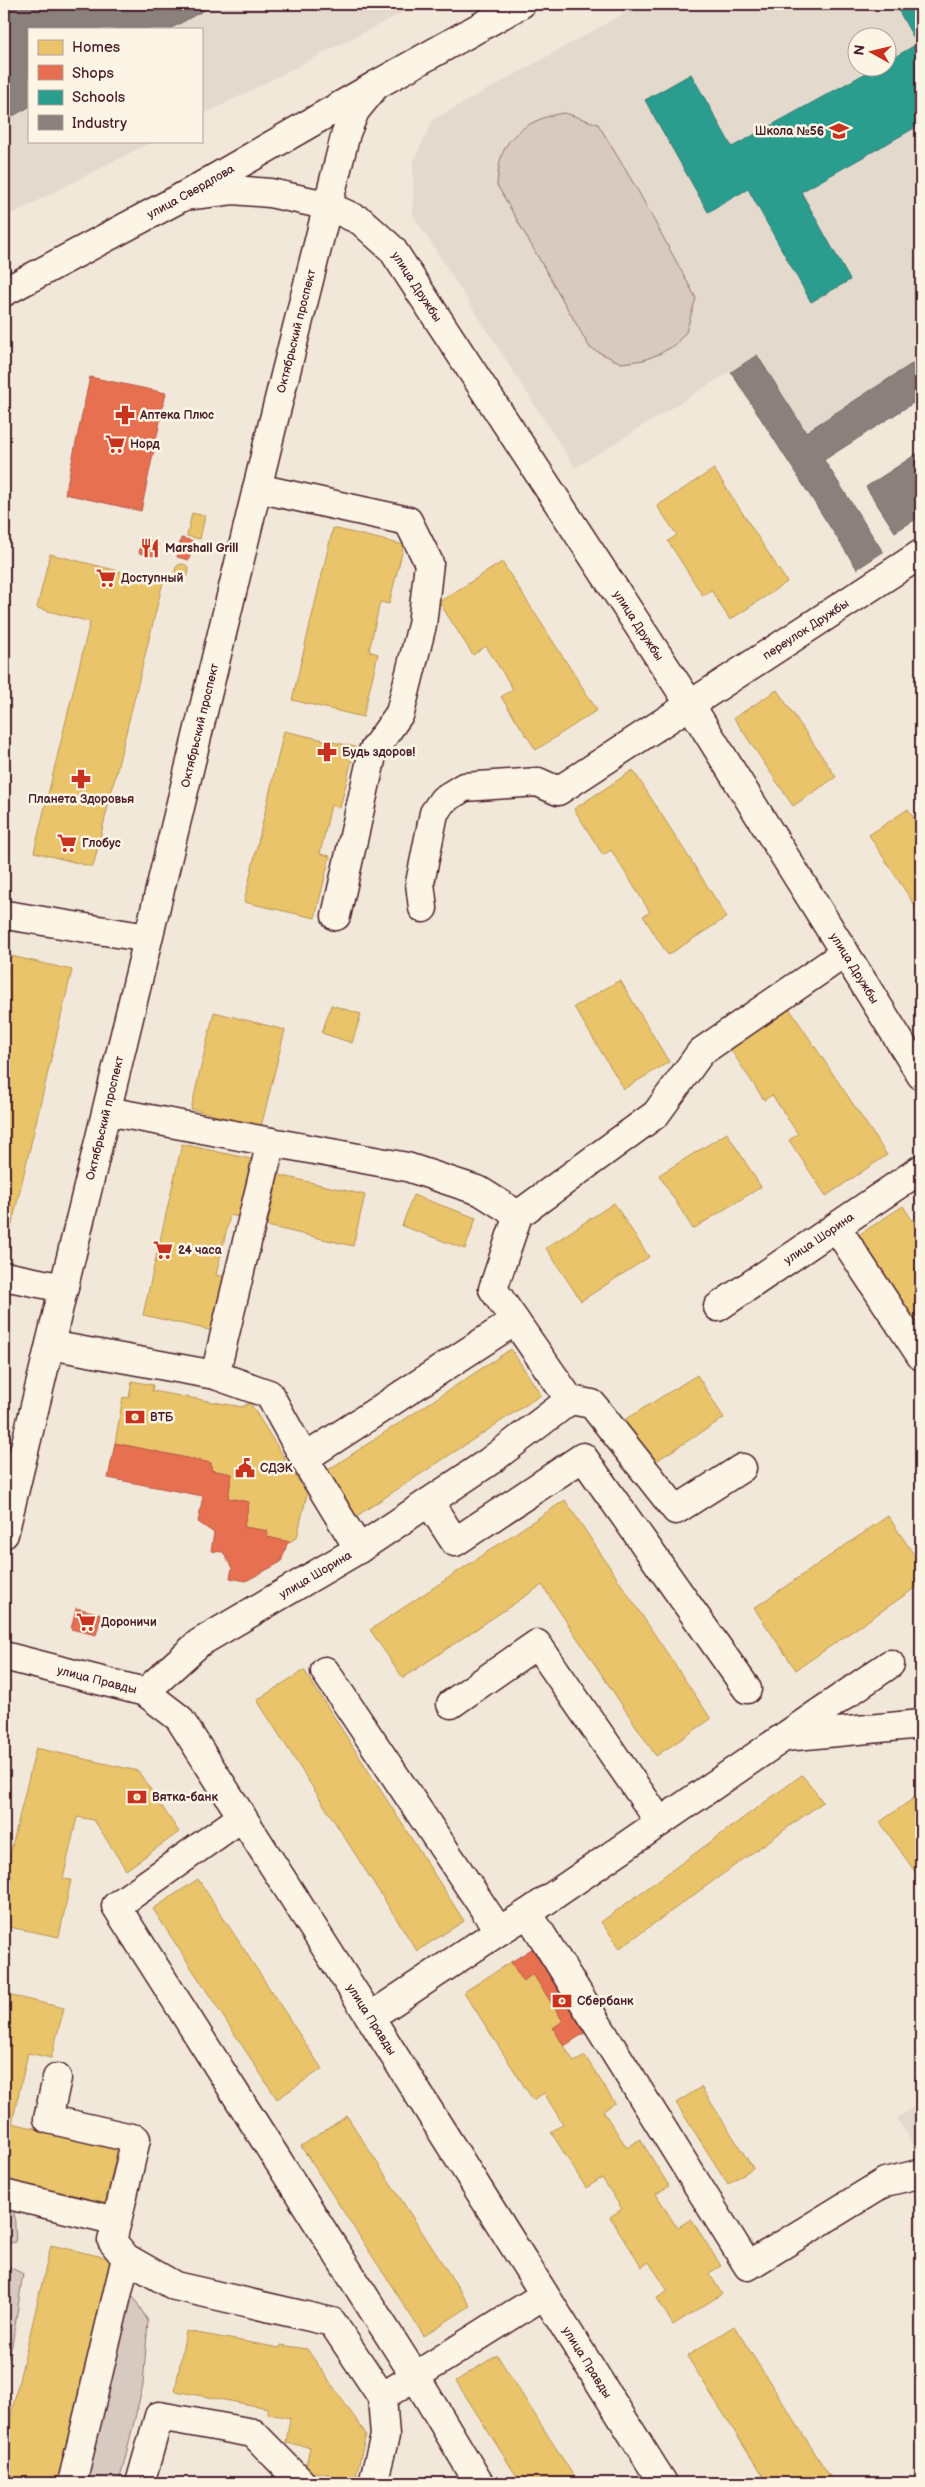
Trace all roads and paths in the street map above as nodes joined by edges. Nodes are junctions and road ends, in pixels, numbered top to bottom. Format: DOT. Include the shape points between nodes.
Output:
graph roads {
  1 [pos="521,4"];
  2 [pos="376,84"];
  3 [pos="184,196"];
  4 [pos="326,205"];
  5 [pos="4,292"];
  6 [pos="257,488"];
  7 [pos="921,554"];
  8 [pos="691,706"];
  9 [pos="424,908"];
  10 [pos="336,916"];
  11 [pos="4,917"];
  12 [pos="148,938"];
  13 [pos="845,953"];
  14 [pos="921,1074"];
  15 [pos="107,1110"];
  16 [pos="271,1142"];
  17 [pos="921,1170"];
  18 [pos="518,1215"];
  19 [pos="836,1226"];
  20 [pos="4,1276"];
  21 [pos="64,1288"];
  22 [pos="718,1307"];
  23 [pos="515,1321"];
  24 [pos="50,1345"];
  25 [pos="921,1356"];
  26 [pos="215,1375"];
  27 [pos="570,1400"];
  28 [pos="305,1458"];
  29 [pos="742,1468"];
  30 [pos="429,1502"];
  31 [pos="4,1534"];
  32 [pos="359,1549"];
  33 [pos="4,1656"];
  34 [pos="890,1664"];
  35 [pos="325,1671"];
  36 [pos="747,1689"];
  37 [pos="145,1692"];
  38 [pos="451,1704"];
  39 [pos="921,1724"];
  40 [pos="784,1737"];
  41 [pos="242,1817"];
  42 [pos="660,1822"];
  43 [pos="528,1913"];
  44 [pos="498,1931"];
  45 [pos="370,2017"];
  46 [pos="57,2078"];
  47 [pos="921,2175"];
  48 [pos="4,2194"];
  49 [pos="117,2221"];
  50 [pos="126,2258"];
  51 [pos="544,2295"];
  52 [pos="415,2376"];
  53 [pos="382,2397"];
  54 [pos="72,2483"];
  55 [pos="140,2483"];
  56 [pos="302,2483"];
  57 [pos="373,2483"];
  58 [pos="480,2483"];
  59 [pos="663,2483"];
  1 -- 2 [label="street, Октябрьский проспект"];
  2 -- 3 [label="street, улица Свердлова"];
  2 -- 4 [label="street, Октябрьский проспект" via="356,111 346,133"];
  3 -- 4 [label="street, улица Дружбы" via="252,191"];
  3 -- 5 [label="street, улица Свердлова"];
  4 -- 6 [label="street, Октябрьский проспект"];
  4 -- 8 [label="street, улица Дружбы" via="361,221 392,248"];
  6 -- 10 [label="street" via="408,521 429,563 422,625 400,713 373,751"];
  6 -- 12 [label="street, Октябрьский проспект"];
  7 -- 8 [label="street, переулок Дружбы"];
  8 -- 9 [label="street, переулок Дружбы" via="558,791 538,782 464,787 443,800 434,813 420,884"];
  8 -- 13 [label="street, улица Дружбы"];
  11 -- 12 [label="street"];
  12 -- 15 [label="street, Октябрьский проспект"];
  13 -- 14 [label="street, улица Дружбы"];
  13 -- 18 [label="street" via="701,1052 656,1114"];
  15 -- 16 [label="street"];
  15 -- 21 [label="street, Октябрьский проспект"];
  16 -- 18 [label="street" via="406,1167 480,1191"];
  16 -- 26 [label="street"];
  17 -- 19 [label="street, улица Шорина"];
  18 -- 23 [label="street" via="493,1289"];
  19 -- 22 [label="street, улица Шорина"];
  19 -- 25 [label="street"];
  20 -- 21 [label="street"];
  21 -- 24 [label="street, Октябрьский проспект"];
  23 -- 27 [label="street"];
  23 -- 28 [label="street"];
  24 -- 26 [label="street"];
  24 -- 31 [label="street, Октябрьский проспект"];
  26 -- 28 [label="street" via="269,1394"];
  27 -- 29 [label="street" via="592,1404 676,1510"];
  27 -- 30 [label="street, улица Шорина" via="490,1461"];
  28 -- 32 [label="street"];
  30 -- 32 [label="street, улица Шорина"];
  30 -- 36 [label="street" via="455,1542 583,1457"];
  32 -- 37 [label="street, улица Шорина" via="199,1643"];
  33 -- 37 [label="street, улица Правды"];
  34 -- 40 [label="street"];
  35 -- 44 [label="street"];
  37 -- 41 [label="street, улица Правды" via="179,1718"];
  38 -- 42 [label="street" via="537,1644"];
  39 -- 40 [label="street"];
  40 -- 42 [label="street"];
  41 -- 45 [label="street, улица Правды"];
  41 -- 52 [label="street" via="116,1906"];
  42 -- 43 [label="street"];
  43 -- 44 [label="street"];
  43 -- 47 [label="street" via="748,2266 885,2182"];
  44 -- 45 [label="street"];
  45 -- 51 [label="street, улица Правды"];
  46 -- 49 [label="street" via="48,2119 136,2139"];
  48 -- 49 [label="street"];
  49 -- 50 [label="street" via="112,2241"];
  50 -- 53 [label="street" via="175,2286 332,2322"];
  50 -- 54 [label="street"];
  51 -- 52 [label="street"];
  51 -- 59 [label="street, улица Правды"];
  52 -- 53 [label="street"];
  52 -- 58 [label="street"];
  53 -- 57 [label="street" via="385,2436"];
  55 -- 56 [label="street" via="159,2416 253,2433"];
}
